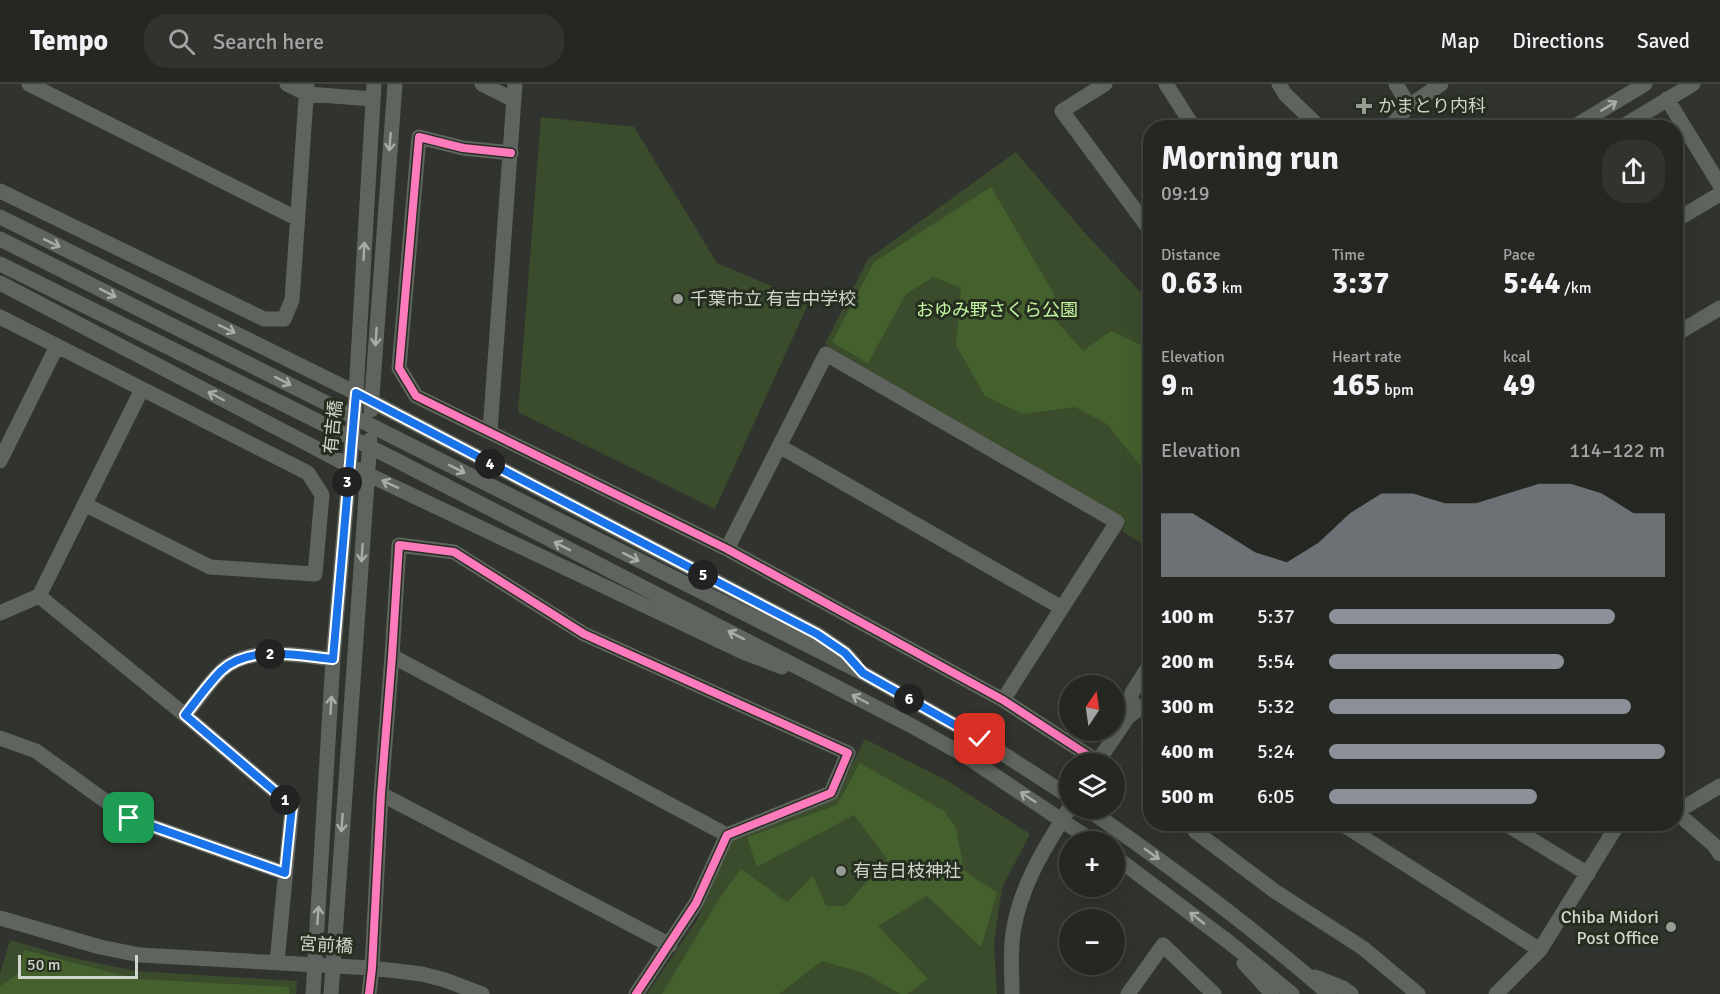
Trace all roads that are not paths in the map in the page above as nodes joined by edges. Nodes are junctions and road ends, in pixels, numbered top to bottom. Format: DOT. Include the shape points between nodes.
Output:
graph roads {
  1 [pos="29,84"];
  2 [pos="287,84"];
  3 [pos="394,84"];
  4 [pos="482,84"];
  5 [pos="515,84"];
  6 [pos="1105,84"];
  7 [pos="1166,84"];
  8 [pos="1279,84"];
  9 [pos="1396,84"];
  10 [pos="1441,84"];
  11 [pos="1693,84"];
  12 [pos="1636,86"];
  13 [pos="307,89"];
  14 [pos="374,91"];
  15 [pos="1667,99"];
  16 [pos="514,100"];
  17 [pos="1409,106"];
  18 [pos="1189,120"];
  19 [pos="1312,120"];
  20 [pos="1396,120"];
  21 [pos="1584,120"];
  22 [pos="1633,120"];
  23 [pos="1680,120"];
  24 [pos="1683,125"];
  25 [pos="511,153"];
  26 [pos="1720,185"];
  27 [pos="0,191"];
  28 [pos="1720,194"];
  29 [pos="1683,216"];
  30 [pos="0,217"];
  31 [pos="296,218"];
  32 [pos="1143,221"];
  33 [pos="0,238"];
  34 [pos="0,264"];
  35 [pos="0,283"];
  36 [pos="1720,308"];
  37 [pos="0,317"];
  38 [pos="1683,330"];
  39 [pos="57,346"];
  40 [pos="142,389"];
  41 [pos="356,393"];
  42 [pos="371,402"];
  43 [pos="490,431"];
  44 [pos="779,446"];
  45 [pos="0,461"];
  46 [pos="348,465"];
  47 [pos="368,474"];
  48 [pos="86,505"];
  49 [pos="727,549"];
  50 [pos="39,596"];
  51 [pos="1062,608"];
  52 [pos="0,613"];
  53 [pos="392,656"];
  54 [pos="333,659"];
  55 [pos="863,673"];
  56 [pos="1143,675"];
  57 [pos="825,681"];
  58 [pos="1003,700"];
  59 [pos="1143,706"];
  60 [pos="185,715"];
  61 [pos="1128,717"];
  62 [pos="0,738"];
  63 [pos="1083,753"];
  64 [pos="1103,753"];
  65 [pos="1720,786"];
  66 [pos="1059,790"];
  67 [pos="381,794"];
  68 [pos="1683,808"];
  69 [pos="1683,818"];
  70 [pos="1063,819"];
  71 [pos="1102,819"];
  72 [pos="1078,831"];
  73 [pos="1195,831"];
  74 [pos="1353,831"];
  75 [pos="1517,831"];
  76 [pos="1614,831"];
  77 [pos="727,835"];
  78 [pos="1720,854"];
  79 [pos="1125,864"];
  80 [pos="285,873"];
  81 [pos="1588,874"];
  82 [pos="0,918"];
  83 [pos="1230,943"];
  84 [pos="670,945"];
  85 [pos="1540,950"];
  86 [pos="277,962"];
  87 [pos="372,968"];
  88 [pos="1304,972"];
  89 [pos="313,994"];
  90 [pos="331,994"];
  91 [pos="369,994"];
  92 [pos="482,994"];
  93 [pos="636,994"];
  94 [pos="1012,994"];
  95 [pos="1128,994"];
  96 [pos="1214,994"];
  97 [pos="1272,994"];
  98 [pos="1292,994"];
  99 [pos="1329,994"];
  100 [pos="1351,994"];
  101 [pos="1418,994"];
  102 [pos="1496,994"];
  1 -- 31 [label="street"];
  2 -- 13 [label="street"];
  3 -- 42 [label="street, 有吉橋, one-way"];
  4 -- 16 [label="street"];
  5 -- 16 [label="street"];
  6 -- 32 [label="street" via="1062,111"];
  7 -- 18 [label="street"];
  8 -- 19 [label="street"];
  9 -- 17 [label="street"];
  10 -- 17 [label="street"];
  11 -- 15 [label="street"];
  21 -- 12 [label="street, one-way"];
  13 -- 14 [label="street"];
  13 -- 31 [label="street"];
  41 -- 14 [label="street, 有吉橋, one-way"];
  15 -- 22 [label="street"];
  15 -- 23 [label="street"];
  16 -- 25 [label="street"];
  17 -- 20 [label="street"];
  24 -- 26 [label="street"];
  25 -- 43 [label="street"];
  25 -- 43 [label="street" via="463,148 418,137 399,368 416,396"];
  27 -- 31 [label="street" via="264,319 284,319 292,300"];
  28 -- 29 [label="street"];
  30 -- 41 [label="street, one-way"];
  33 -- 55 [label="street, one-way"];
  57 -- 34 [label="street, one-way" via="390,457"];
  46 -- 35 [label="street, one-way"];
  36 -- 38 [label="street"];
  37 -- 39 [label="street"];
  39 -- 40 [label="street"];
  39 -- 45 [label="street"];
  40 -- 48 [label="street"];
  40 -- 48 [label="street" via="308,473 322,495 315,574 210,567"];
  41 -- 42 [label="street"];
  41 -- 46 [label="street, 有吉橋"];
  42 -- 47 [label="street, 有吉橋"];
  42 -- 55 [label="street" via="817,634 845,653"];
  43 -- 49 [label="street"];
  44 -- 49 [label="street"];
  44 -- 51 [label="street"];
  44 -- 51 [label="street" via="826,354 1117,522"];
  46 -- 47 [label="street"];
  46 -- 54 [label="street, 有吉橋"];
  57 -- 47 [label="street, one-way" via="742,652"];
  47 -- 90 [label="street, 有吉橋, one-way"];
  48 -- 50 [label="street"];
  49 -- 58 [label="street"];
  50 -- 52 [label="street"];
  50 -- 60 [label="street"];
  51 -- 58 [label="street"];
  53 -- 67 [label="street"];
  53 -- 77 [label="street"];
  53 -- 77 [label="street" via="399,545 454,552 584,634 848,753 831,793"];
  54 -- 60 [label="street" via="262,654 232,662"];
  89 -- 54 [label="street, 有吉橋, one-way"];
  55 -- 66 [label="street" via="980,739"];
  56 -- 61 [label="street" via="1132,693"];
  72 -- 57 [label="street, one-way" via="964,755"];
  58 -- 63 [label="street"];
  59 -- 61 [label="street"];
  60 -- 80 [label="street" via="292,806"];
  61 -- 64 [label="street"];
  62 -- 80 [label="street" via="36,751 129,818"];
  65 -- 68 [label="street"];
  67 -- 84 [label="street"];
  67 -- 87 [label="street"];
  69 -- 78 [label="street"];
  70 -- 94 [label="street" via="1041,854 1017,912 1011,956"];
  71 -- 88 [label="street, one-way"];
  73 -- 101 [label="street" via="1276,892 1363,948"];
  74 -- 85 [label="street"];
  75 -- 81 [label="street"];
  76 -- 81 [label="street"];
  77 -- 84 [label="street" via="696,903"];
  83 -- 79 [label="street, one-way"];
  80 -- 86 [label="street"];
  81 -- 85 [label="street"];
  82 -- 86 [label="street, 宮前橋" via="100,948 140,955"];
  83 -- 97 [label="street"];
  83 -- 98 [label="street"];
  84 -- 93 [label="street"];
  85 -- 102 [label="street"];
  86 -- 87 [label="street, 宮前橋"];
  87 -- 91 [label="street"];
  87 -- 92 [label="street, 宮前橋" via="422,974"];
  88 -- 99 [label="street"];
  88 -- 100 [label="street"];
  95 -- 96 [label="street" via="1163,945"];
}
